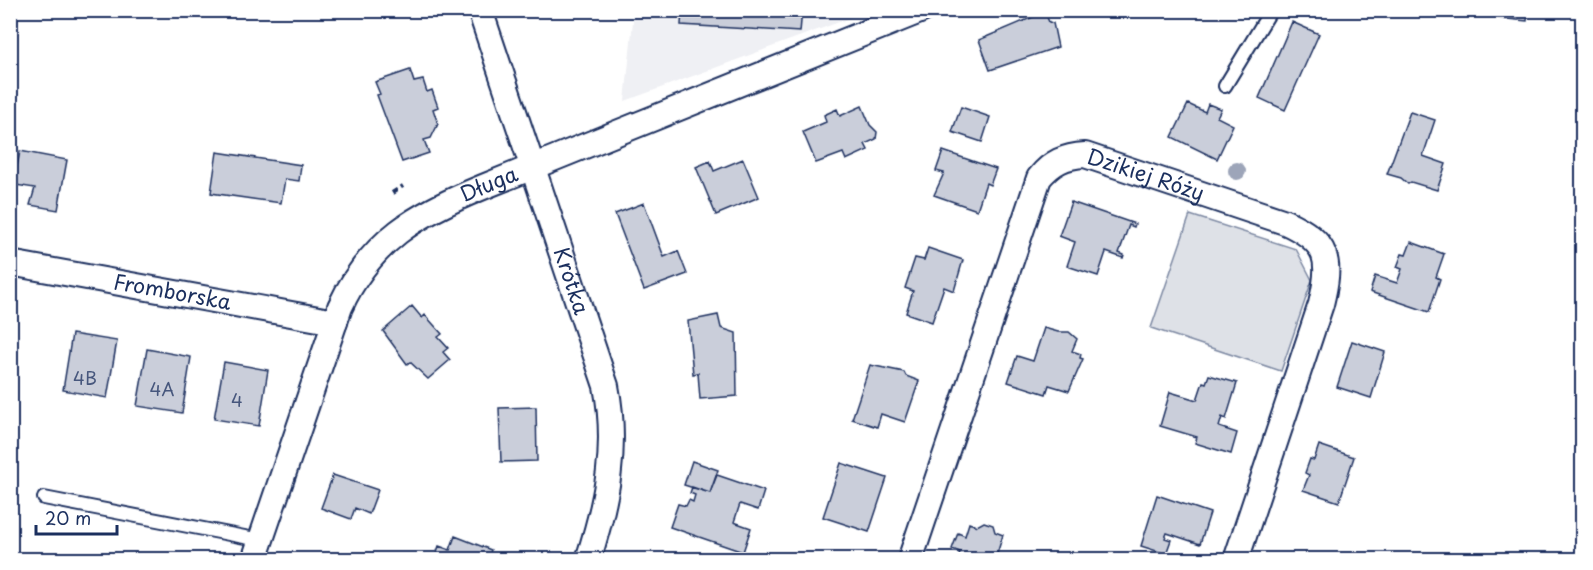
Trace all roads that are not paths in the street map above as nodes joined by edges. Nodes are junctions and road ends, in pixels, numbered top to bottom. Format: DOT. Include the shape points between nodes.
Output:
graph roads {
  1 [pos="480,10"];
  2 [pos="922,10"];
  3 [pos="1271,10"];
  4 [pos="1225,86"];
  5 [pos="531,167"];
  6 [pos="10,262"];
  7 [pos="335,322"];
  8 [pos="44,498"];
  9 [pos="257,550"];
  10 [pos="588,560"];
  11 [pos="910,560"];
  12 [pos="1236,560"];
  1 -- 5 [label="street, Krótka"];
  2 -- 5 [label="street, Długa"];
  3 -- 4 [label="lane"];
  5 -- 7 [label="street, Długa" via="433,208 399,230 370,257 348,290"];
  5 -- 10 [label="street, Krótka" via="610,406 612,460"];
  6 -- 7 [label="street, Fromborska"];
  7 -- 9 [label="street, Długa"];
  8 -- 9 [label="lane"];
  11 -- 12 [label="street, Dzikiej Róży" via="1039,178 1052,164 1085,155 1285,222 1314,238 1327,257 1321,304"];
}
